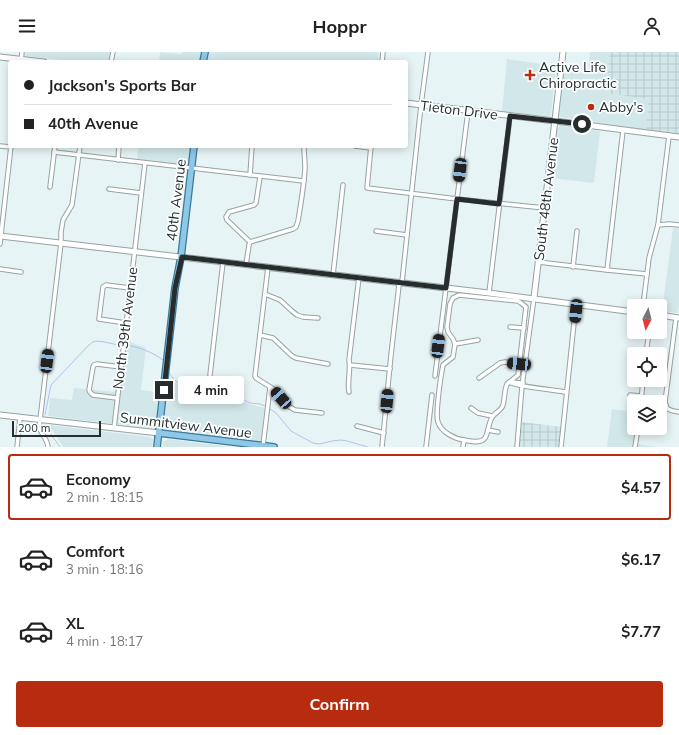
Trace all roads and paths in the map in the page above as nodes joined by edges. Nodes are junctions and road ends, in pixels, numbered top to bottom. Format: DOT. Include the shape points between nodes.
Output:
graph roads {
  1 [pos="428,52"];
  2 [pos="563,52"];
  3 [pos="0,57"];
  4 [pos="16,60"];
  5 [pos="408,103"];
  6 [pos="421,105"];
  7 [pos="468,111"];
  8 [pos="510,116"];
  9 [pos="555,121"];
  10 [pos="623,130"];
  11 [pos="669,136"];
  12 [pos="679,137"];
  13 [pos="11,148"];
  14 [pos="55,148"];
  15 [pos="80,148"];
  16 [pos="119,148"];
  17 [pos="194,148"];
  18 [pos="252,148"];
  19 [pos="304,148"];
  20 [pos="371,148"];
  21 [pos="54,152"];
  22 [pos="79,155"];
  23 [pos="118,160"];
  24 [pos="145,163"];
  25 [pos="192,168"];
  26 [pos="250,175"];
  27 [pos="260,176"];
  28 [pos="304,181"];
  29 [pos="343,185"];
  30 [pos="50,187"];
  31 [pos="108,189"];
  32 [pos="142,193"];
  33 [pos="411,193"];
  34 [pos="457,199"];
  35 [pos="499,204"];
  36 [pos="545,208"];
  37 [pos="658,224"];
  38 [pos="679,225"];
  39 [pos="376,231"];
  40 [pos="577,231"];
  41 [pos="406,235"];
  42 [pos="0,236"];
  43 [pos="250,242"];
  44 [pos="61,243"];
  45 [pos="0,244"];
  46 [pos="135,252"];
  47 [pos="182,257"];
  48 [pos="223,262"];
  49 [pos="538,262"];
  50 [pos="246,265"];
  51 [pos="573,267"];
  52 [pos="268,268"];
  53 [pos="0,269"];
  54 [pos="607,270"];
  55 [pos="21,272"];
  56 [pos="333,274"];
  57 [pos="647,274"];
  58 [pos="359,277"];
  59 [pos="402,282"];
  60 [pos="130,288"];
  61 [pos="446,288"];
  62 [pos="490,293"];
  63 [pos="265,294"];
  64 [pos="534,298"];
  65 [pos="645,299"];
  66 [pos="576,304"];
  67 [pos="627,311"];
  68 [pos="667,317"];
  69 [pos="318,318"];
  70 [pos="678,318"];
  71 [pos="126,323"];
  72 [pos="510,327"];
  73 [pos="524,328"];
  74 [pos="260,335"];
  75 [pos="478,340"];
  76 [pos="455,344"];
  77 [pos="328,364"];
  78 [pos="519,364"];
  79 [pos="350,365"];
  80 [pos="121,367"];
  81 [pos="390,369"];
  82 [pos="210,375"];
  83 [pos="435,376"];
  84 [pos="479,378"];
  85 [pos="510,382"];
  86 [pos="523,384"];
  87 [pos="270,387"];
  88 [pos="349,392"];
  89 [pos="566,392"];
  90 [pos="432,395"];
  91 [pos="117,398"];
  92 [pos="432,402"];
  93 [pos="438,403"];
  94 [pos="471,408"];
  95 [pos="679,412"];
  96 [pos="322,413"];
  97 [pos="0,415"];
  98 [pos="492,416"];
  99 [pos="20,418"];
  100 [pos="40,420"];
  101 [pos="357,426"];
  102 [pos="114,428"];
  103 [pos="488,430"];
  104 [pos="498,432"];
  105 [pos="159,433"];
  106 [pos="384,433"];
  107 [pos="637,435"];
  108 [pos="464,440"];
  109 [pos="264,446"];
  110 [pos="17,447"];
  111 [pos="48,447"];
  112 [pos="157,447"];
  113 [pos="274,447"];
  114 [pos="382,447"];
  115 [pos="426,447"];
  116 [pos="463,447"];
  117 [pos="517,447"];
  118 [pos="561,447"];
  119 [pos="635,447"];
  1 -- 6 [label="street"];
  2 -- 9 [label="street, South 48th Avenue"];
  3 -- 4 [label="street"];
  5 -- 6 [label="street, Tieton Drive"];
  6 -- 7 [label="street, Tieton Drive"];
  6 -- 33 [label="street"];
  7 -- 8 [label="street, Tieton Drive"];
  7 -- 34 [label="street"];
  8 -- 9 [label="street, Tieton Drive"];
  8 -- 35 [label="street"];
  9 -- 10 [label="street, Tieton Drive"];
  9 -- 36 [label="street, South 48th Avenue"];
  10 -- 11 [label="street, Tieton Drive"];
  10 -- 54 [label="street"];
  11 -- 12 [label="street, Tieton Drive"];
  11 -- 37 [label="street"];
  13 -- 42 [label="street"];
  14 -- 21 [label="street"];
  15 -- 22 [label="street"];
  16 -- 23 [label="street"];
  17 -- 25 [label="main road, 40th Avenue"];
  18 -- 26 [label="street"];
  19 -- 28 [label="street"];
  20 -- 33 [label="street" via="367,188"];
  21 -- 22 [label="street"];
  21 -- 30 [label="street"];
  22 -- 23 [label="street"];
  22 -- 44 [label="street" via="72,205 63,220"];
  23 -- 24 [label="street"];
  24 -- 25 [label="street"];
  24 -- 32 [label="street, North 39th Avenue"];
  25 -- 26 [label="street"];
  25 -- 47 [label="main road, 40th Avenue"];
  26 -- 27 [label="street"];
  27 -- 28 [label="street"];
  27 -- 43 [label="street" via="254,206 229,212 226,217"];
  28 -- 43 [label="street" via="296,227"];
  29 -- 56 [label="street"];
  31 -- 32 [label="street"];
  32 -- 46 [label="street, North 39th Avenue"];
  33 -- 34 [label="street"];
  33 -- 41 [label="street"];
  34 -- 35 [label="street"];
  34 -- 61 [label="street"];
  35 -- 36 [label="street"];
  35 -- 62 [label="street"];
  36 -- 49 [label="street, South 48th Avenue"];
  37 -- 38 [label="street"];
  37 -- 57 [label="street"];
  39 -- 41 [label="street"];
  40 -- 51 [label="street"];
  41 -- 59 [label="street"];
  42 -- 44 [label="street"];
  42 -- 45 [label="street"];
  43 -- 50 [label="street"];
  44 -- 46 [label="street"];
  44 -- 100 [label="street"];
  46 -- 47 [label="street"];
  46 -- 60 [label="street, North 39th Avenue"];
  47 -- 48 [label="street"];
  47 -- 105 [label="main road, 40th Avenue" via="175,288"];
  48 -- 50 [label="street"];
  48 -- 82 [label="street"];
  49 -- 51 [label="street"];
  49 -- 64 [label="street, South 48th Avenue"];
  50 -- 52 [label="street"];
  51 -- 54 [label="street"];
  52 -- 56 [label="street"];
  52 -- 63 [label="street"];
  53 -- 55 [label="street"];
  54 -- 57 [label="street"];
  56 -- 58 [label="street"];
  57 -- 65 [label="street"];
  58 -- 59 [label="street"];
  58 -- 79 [label="street"];
  59 -- 61 [label="street"];
  59 -- 81 [label="street" via="399,285"];
  60 -- 71 [label="street, North 39th Avenue"];
  60 -- 71 [label="street" via="106,285 103,287 99,319"];
  61 -- 62 [label="street"];
  61 -- 83 [label="street"];
  62 -- 64 [label="street"];
  63 -- 69 [label="street" via="280,300 298,315"];
  63 -- 74 [label="street"];
  64 -- 66 [label="street"];
  64 -- 86 [label="street"];
  66 -- 67 [label="street"];
  66 -- 89 [label="street"];
  68 -- 70 [label="street"];
  70 -- 95 [label="street" via="665,402 671,411"];
  71 -- 80 [label="street, North 39th Avenue"];
  72 -- 73 [label="street"];
  73 -- 76 [label="street" via="526,307 518,301 459,295 453,298 450,304 447,327"];
  73 -- 78 [label="street"];
  74 -- 77 [label="street" via="273,338 296,358"];
  74 -- 87 [label="street" via="255,376"];
  75 -- 76 [label="street"];
  76 -- 93 [label="street" via="453,357 443,365"];
  78 -- 84 [label="street" via="500,363"];
  78 -- 85 [label="street" via="517,376"];
  79 -- 81 [label="street"];
  79 -- 88 [label="street"];
  80 -- 91 [label="street, North 39th Avenue"];
  80 -- 91 [label="street" via="94,365 89,390 93,395"];
  81 -- 106 [label="street"];
  85 -- 86 [label="street"];
  85 -- 98 [label="street" via="506,386 503,407"];
  86 -- 89 [label="street"];
  86 -- 117 [label="street"];
  87 -- 96 [label="street" via="295,410"];
  87 -- 109 [label="street"];
  89 -- 118 [label="street"];
  90 -- 92 [label="street"];
  91 -- 102 [label="street, North 39th Avenue"];
  92 -- 93 [label="street"];
  92 -- 115 [label="street"];
  93 -- 108 [label="street" via="437,417 440,427 456,438"];
  94 -- 98 [label="street" via="478,413"];
  97 -- 99 [label="street, Summitview Avenue"];
  98 -- 103 [label="street"];
  99 -- 100 [label="street, Summitview Avenue"];
  99 -- 110 [label="street"];
  100 -- 102 [label="street, Summitview Avenue"];
  100 -- 111 [label="street" via="39,428"];
  101 -- 106 [label="street"];
  102 -- 105 [label="street, Summitview Avenue"];
  103 -- 104 [label="street"];
  103 -- 108 [label="street" via="482,441"];
  105 -- 109 [label="main road, Summitview Avenue"];
  105 -- 112 [label="main road, 40th Avenue"];
  106 -- 114 [label="street"];
  107 -- 119 [label="street"];
  108 -- 116 [label="street"];
  109 -- 113 [label="main road, Summitview Avenue"];
}
